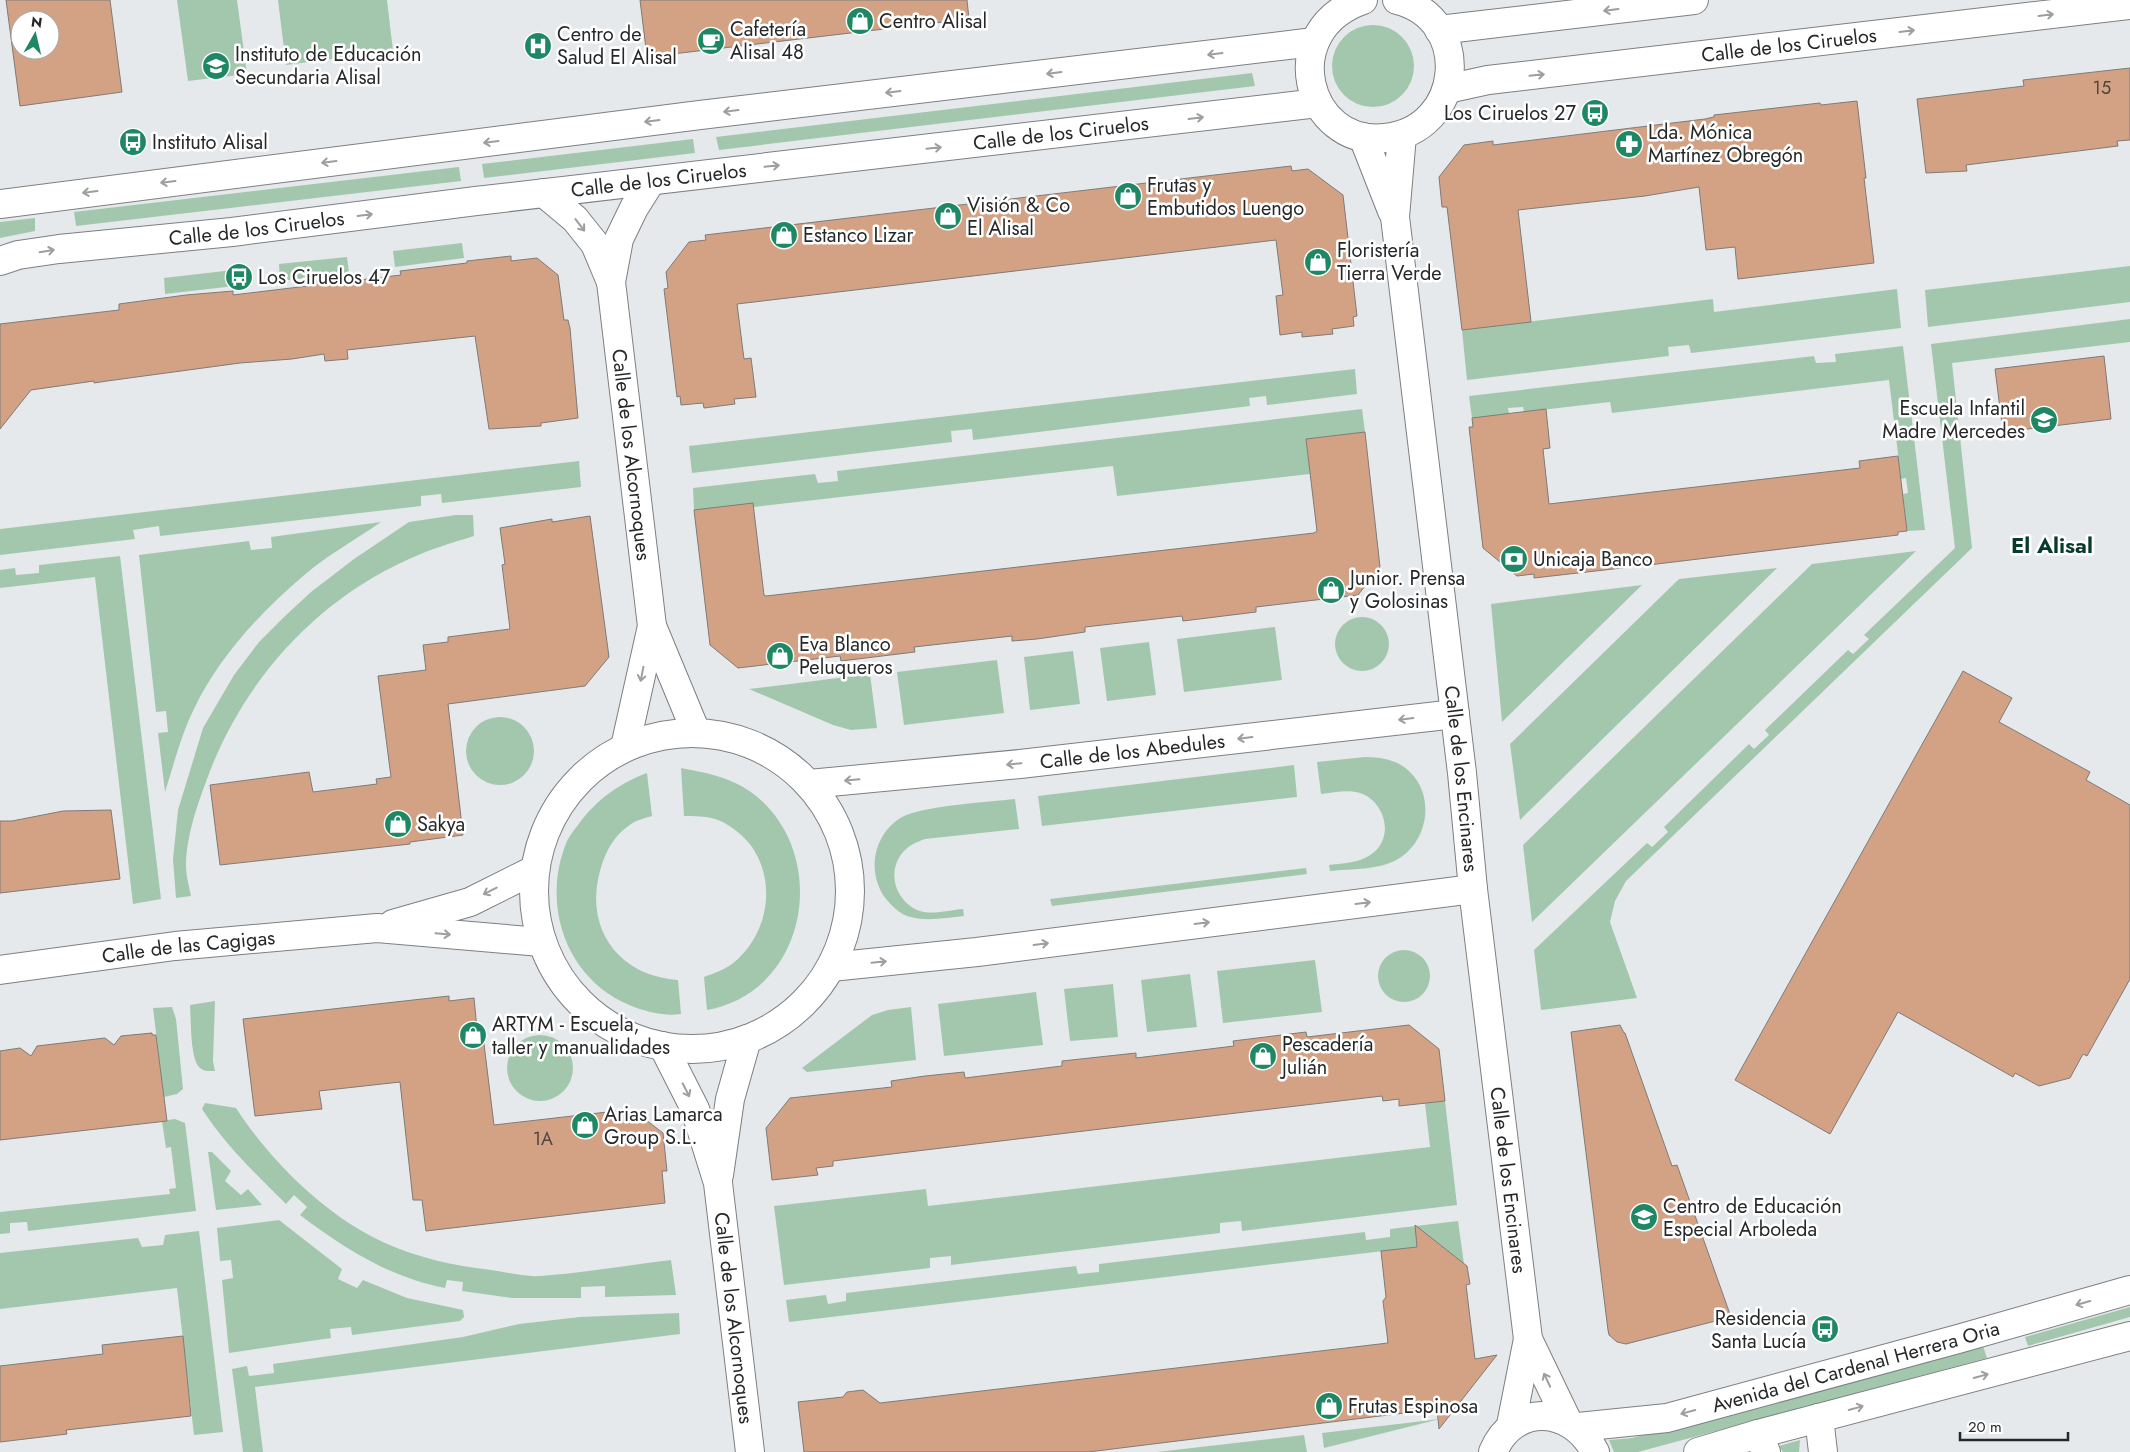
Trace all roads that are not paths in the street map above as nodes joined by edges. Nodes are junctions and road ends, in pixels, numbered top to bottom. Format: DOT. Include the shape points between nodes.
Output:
graph roads {
  1 [pos="1397,0"];
  2 [pos="1694,0"];
  3 [pos="1352,2"];
  4 [pos="2130,5"];
  5 [pos="1439,30"];
  6 [pos="1314,42"];
  7 [pos="1448,89"];
  8 [pos="1318,103"];
  9 [pos="1402,135"];
  10 [pos="1363,137"];
  11 [pos="652,180"];
  12 [pos="544,193"];
  13 [pos="0,204"];
  14 [pos="1395,217"];
  15 [pos="0,261"];
  16 [pos="611,282"];
  17 [pos="652,626"];
  18 [pos="1455,714"];
  19 [pos="696,732"];
  20 [pos="626,747"];
  21 [pos="809,784"];
  22 [pos="534,870"];
  23 [pos="1473,889"];
  24 [pos="377,928"];
  25 [pos="541,942"];
  26 [pos="831,967"];
  27 [pos="0,970"];
  28 [pos="747,1039"];
  29 [pos="663,1046"];
  30 [pos="718,1183"];
  31 [pos="2130,1290"];
  32 [pos="2130,1336"];
  33 [pos="1528,1339"];
  34 [pos="1820,1418"];
  35 [pos="1572,1424"];
  36 [pos="1511,1425"];
  37 [pos="1762,1443"];
  38 [pos="750,1452"];
  39 [pos="1493,1452"];
  40 [pos="1595,1452"];
  41 [pos="1698,1452"];
  42 [pos="1823,1452"];
  1 -- 5 [label="street" via="1428,16"];
  2 -- 5 [label="street, one-way"];
  3 -- 6 [label="street" via="1330,18"];
  7 -- 4 [label="street, Calle de los Ciruelos, one-way" via="1488,80"];
  5 -- 7 [label="street" via="1450,61"];
  6 -- 8 [label="street" via="1309,65"];
  6 -- 13 [label="street, one-way" via="700,115"];
  7 -- 9 [label="street" via="1428,120"];
  8 -- 10 [label="street" via="1330,118"];
  11 -- 8 [label="street, Calle de los Ciruelos, one-way"];
  9 -- 10 [label="street" via="1384,139"];
  9 -- 14 [label="street, Calle de los Encinares"];
  10 -- 14 [label="street, Calle de los Encinares"];
  11 -- 12 [label="street, Calle de los Ciruelos"];
  11 -- 16 [label="street, Calle de los Alcornoques" via="619,239"];
  15 -- 12 [label="street, Calle de los Ciruelos, one-way" via="59,249 232,232"];
  12 -- 16 [label="street, Calle de los Alcornoques, one-way" via="575,219 595,244"];
  14 -- 18 [label="street, Calle de los Encinares"];
  16 -- 17 [label="street, Calle de los Alcornoques"];
  17 -- 19 [label="street, Calle de los Alcornoques"];
  17 -- 20 [label="street, Calle de los Alcornoques, one-way"];
  18 -- 21 [label="street, Calle de los Abedules, one-way" via="1020,764"];
  18 -- 23 [label="street, Calle de los Encinares"];
  19 -- 20 [label="street" via="662,734"];
  19 -- 21 [label="street" via="727,736 757,746 785,762"];
  20 -- 22 [label="street" via="591,768 564,796 544,831"];
  21 -- 26 [label="street" via="829,810 842,840 849,872 850,905 844,937"];
  22 -- 24 [label="street, Calle de las Cagigas, one-way" via="470,902"];
  22 -- 25 [label="street" via="534,909"];
  26 -- 23 [label="street, one-way" via="977,952"];
  23 -- 33 [label="street, Calle de los Encinares"];
  24 -- 25 [label="street, Calle de las Cagigas, one-way"];
  24 -- 27 [label="street, Calle de las Cagigas" via="175,946"];
  25 -- 29 [label="street" via="556,972 582,1004 602,1021 631,1037"];
  26 -- 28 [label="street" via="797,1010 775,1026"];
  28 -- 29 [label="street" via="697,1049"];
  28 -- 30 [label="street, Calle de los Alcornoques" via="730,1098"];
  29 -- 30 [label="street, Calle de los Alcornoques, one-way" via="695,1109"];
  30 -- 38 [label="street, Calle de los Alcornoques"];
  31 -- 35 [label="street, Avenida del Cardenal Herrera Oria, one-way" via="1667,1418"];
  34 -- 32 [label="street, Avenida del Cardenal Herrera Oria, one-way"];
  35 -- 33 [label="street, Calle de los Encinares, one-way"];
  33 -- 36 [label="street, Calle de los Encinares"];
  34 -- 37 [label="street, Avenida del Cardenal Herrera Oria"];
  34 -- 42 [label="street"];
  35 -- 36 [label="street, Avenida del Cardenal Herrera Oria" via="1548,1415 1529,1417"];
  35 -- 40 [label="street" via="1589,1439"];
  36 -- 39 [label="street"];
  37 -- 41 [label="street, Avenida del Cardenal Herrera Oria"];
}
